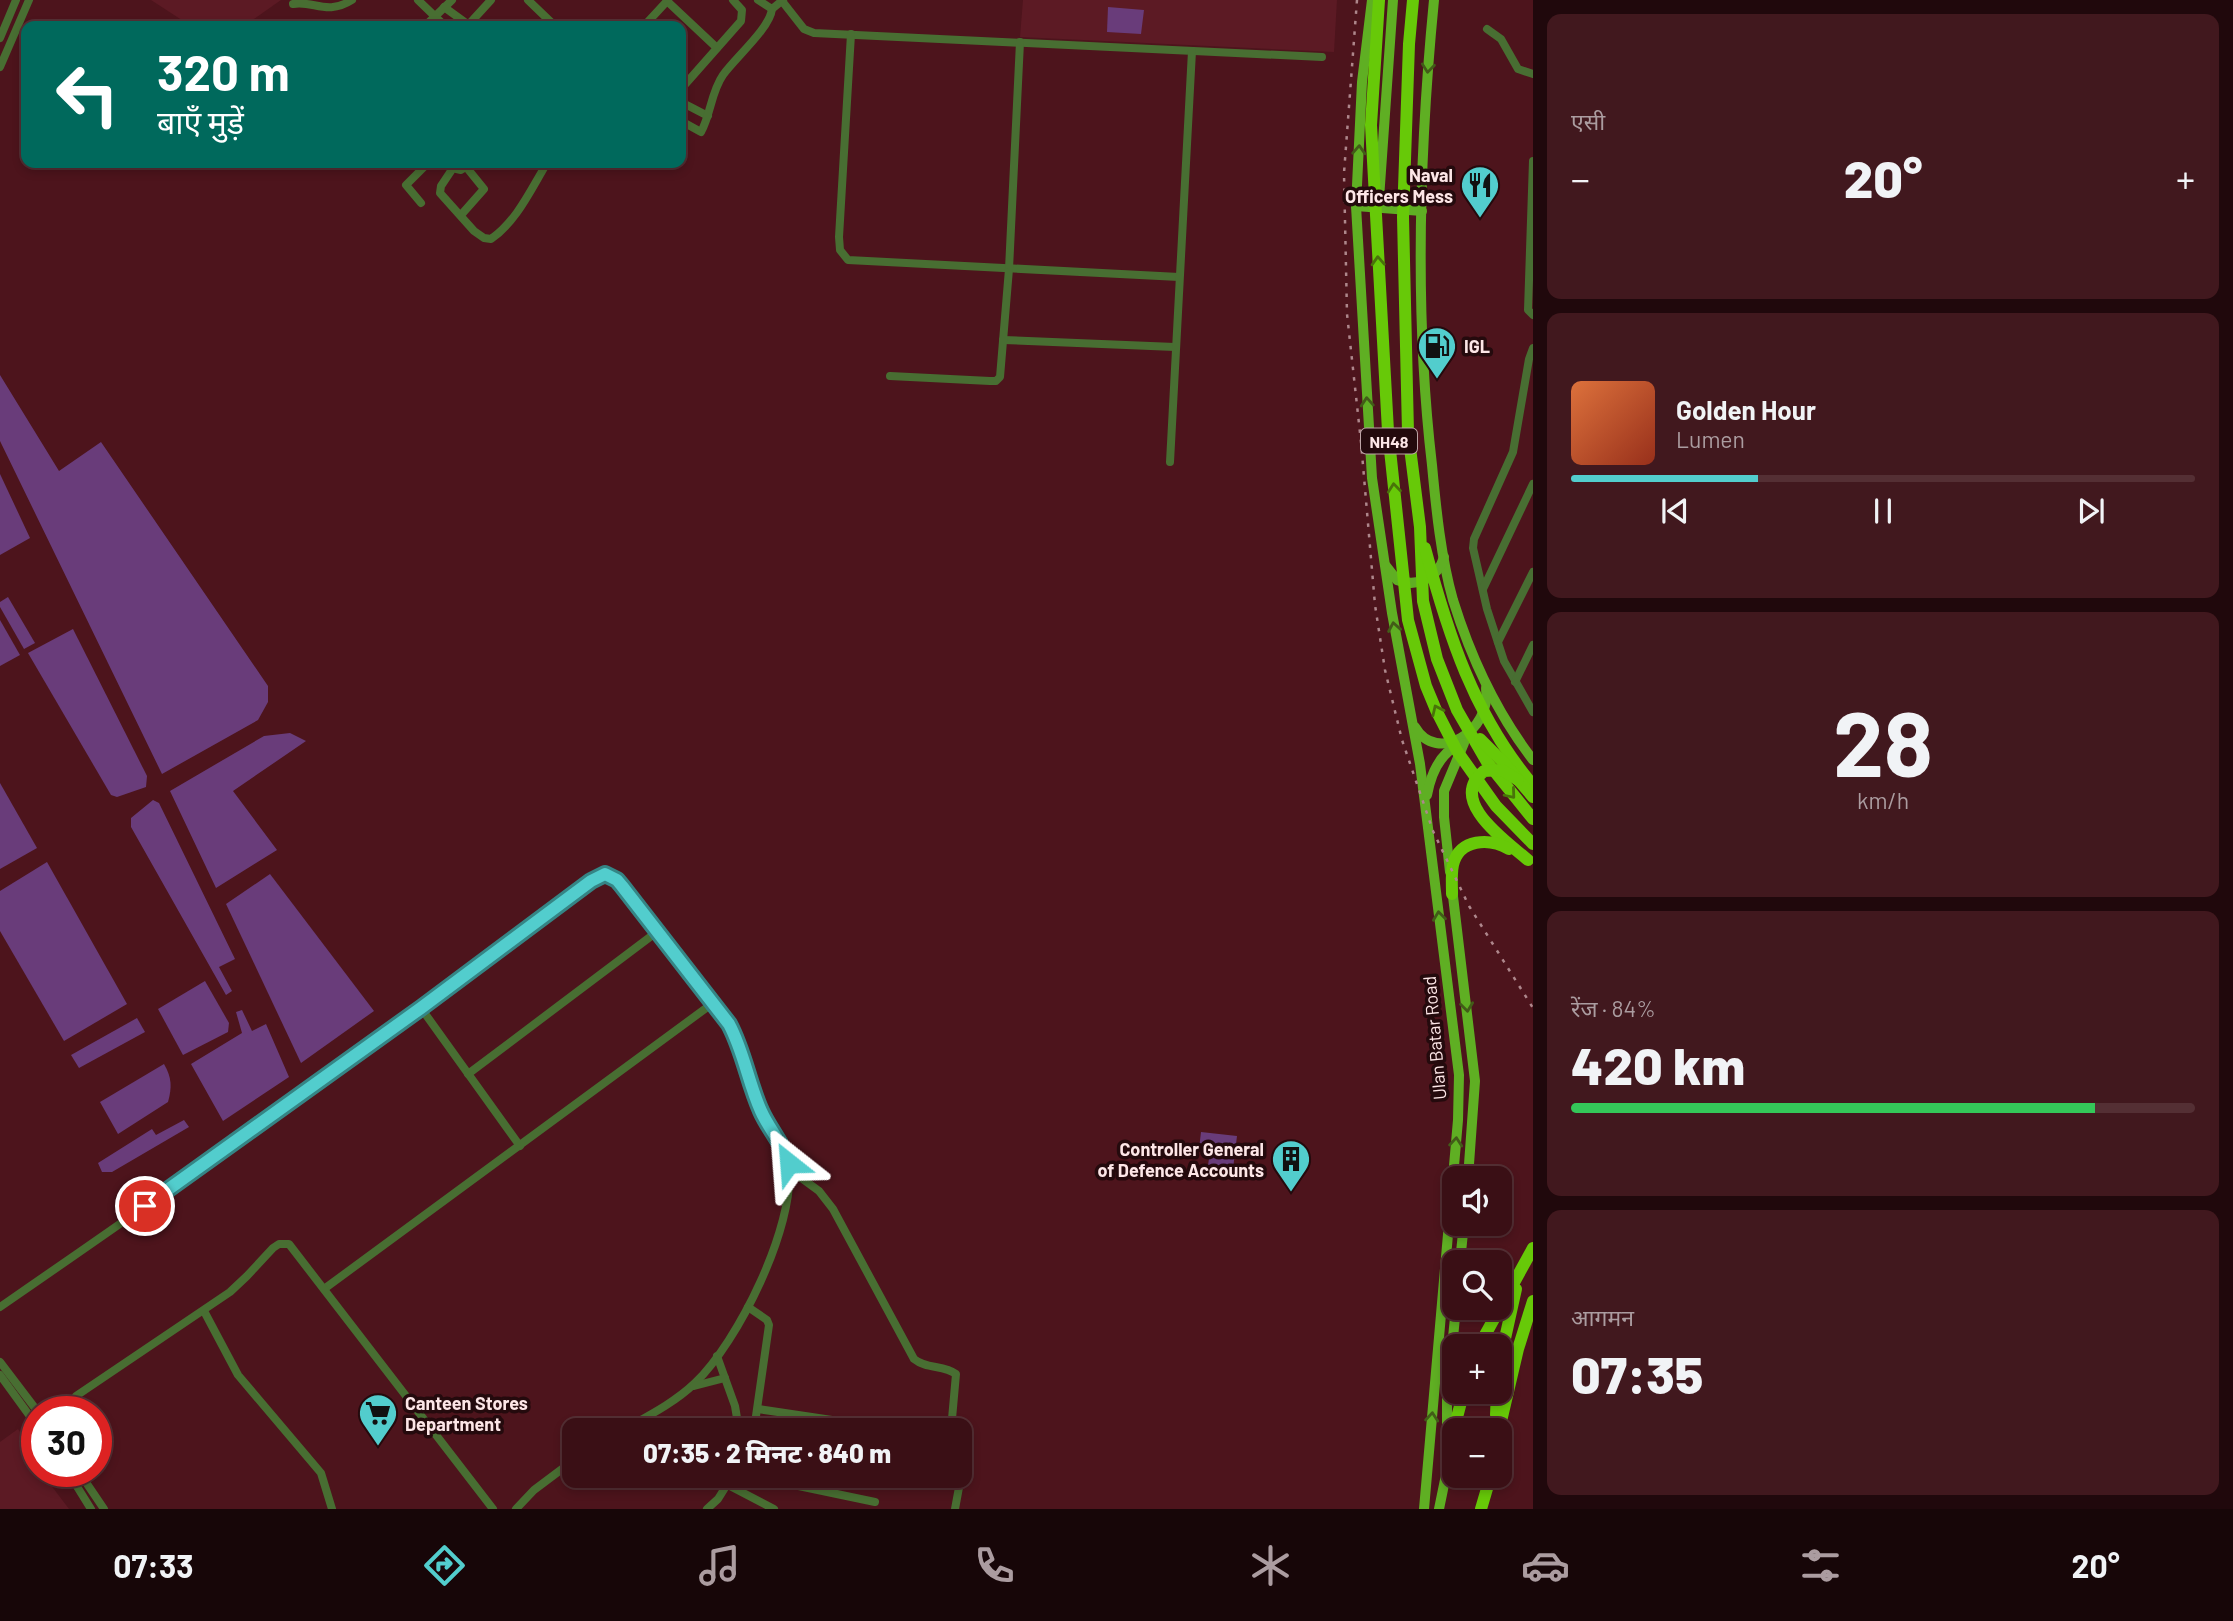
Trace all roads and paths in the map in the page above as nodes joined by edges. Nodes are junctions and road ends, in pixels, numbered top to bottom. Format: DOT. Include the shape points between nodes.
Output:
graph roads {
  1 [pos="16,0"];
  2 [pos="29,0"];
  3 [pos="352,0"];
  4 [pos="418,0"];
  5 [pos="452,0"];
  6 [pos="491,0"];
  7 [pos="528,0"];
  8 [pos="668,0"];
  9 [pos="733,0"];
  10 [pos="758,0"];
  11 [pos="1372,0"];
  12 [pos="1379,0"];
  13 [pos="1393,0"];
  14 [pos="1413,0"];
  15 [pos="1434,0"];
  16 [pos="783,1"];
  17 [pos="293,4"];
  18 [pos="444,7"];
  19 [pos="772,9"];
  20 [pos="435,16"];
  21 [pos="430,21"];
  22 [pos="440,21"];
  23 [pos="463,21"];
  24 [pos="472,21"];
  25 [pos="550,21"];
  26 [pos="649,21"];
  27 [pos="1487,29"];
  28 [pos="850,34"];
  29 [pos="0,38"];
  30 [pos="1020,42"];
  31 [pos="717,48"];
  32 [pos="1192,51"];
  33 [pos="1322,57"];
  34 [pos="0,67"];
  35 [pos="1533,75"];
  36 [pos="686,83"];
  37 [pos="686,105"];
  38 [pos="708,116"];
  39 [pos="686,124"];
  40 [pos="1533,162"];
  41 [pos="423,168"];
  42 [pos="449,168"];
  43 [pos="471,168"];
  44 [pos="544,168"];
  45 [pos="421,203"];
  46 [pos="1356,206"];
  47 [pos="1422,211"];
  48 [pos="461,215"];
  49 [pos="1377,229"];
  50 [pos="1009,269"];
  51 [pos="1179,276"];
  52 [pos="1533,315"];
  53 [pos="1003,340"];
  54 [pos="1175,347"];
  55 [pos="1533,348"];
  56 [pos="890,376"];
  57 [pos="1170,462"];
  58 [pos="1533,484"];
  59 [pos="1530,498"];
  60 [pos="1420,527"];
  61 [pos="1444,554"];
  62 [pos="1385,563"];
  63 [pos="1533,572"];
  64 [pos="1483,589"];
  65 [pos="1498,642"];
  66 [pos="1533,645"];
  67 [pos="1515,682"];
  68 [pos="1485,685"];
  69 [pos="1533,712"];
  70 [pos="1412,720"];
  71 [pos="1480,739"];
  72 [pos="1520,742"];
  73 [pos="1464,743"];
  74 [pos="1533,760"];
  75 [pos="1518,780"];
  76 [pos="1533,785"];
  77 [pos="1533,797"];
  78 [pos="1427,815"];
  79 [pos="1533,819"];
  80 [pos="1533,844"];
  81 [pos="1530,862"];
  82 [pos="1452,894"];
  83 [pos="657,931"];
  84 [pos="713,1003"];
  85 [pos="421,1008"];
  86 [pos="468,1074"];
  87 [pos="520,1146"];
  88 [pos="1469,1166"];
  89 [pos="789,1169"];
  90 [pos="1530,1253"];
  91 [pos="324,1289"];
  92 [pos="1533,1301"];
  93 [pos="0,1307"];
  94 [pos="748,1307"];
  95 [pos="204,1311"];
  96 [pos="1455,1320"];
  97 [pos="1486,1334"];
  98 [pos="1505,1334"];
  99 [pos="717,1356"];
  100 [pos="0,1362"];
  101 [pos="0,1376"];
  102 [pos="725,1378"];
  103 [pos="690,1387"];
  104 [pos="26,1396"];
  105 [pos="76,1396"];
  106 [pos="21,1404"];
  107 [pos="758,1409"];
  108 [pos="643,1418"];
  109 [pos="737,1418"];
  110 [pos="756,1418"];
  111 [pos="818,1418"];
  112 [pos="952,1418"];
  113 [pos="1447,1418"];
  114 [pos="1500,1418"];
  115 [pos="562,1469"];
  116 [pos="1427,1485"];
  117 [pos="77,1487"];
  118 [pos="89,1487"];
  119 [pos="725,1488"];
  120 [pos="734,1488"];
  121 [pos="808,1488"];
  122 [pos="959,1488"];
  123 [pos="1443,1488"];
  124 [pos="1447,1488"];
  125 [pos="1487,1488"];
  126 [pos="875,1502"];
  127 [pos="519,1508"];
  128 [pos="91,1509"];
  129 [pos="104,1509"];
  130 [pos="332,1509"];
  131 [pos="493,1509"];
  132 [pos="707,1509"];
  133 [pos="774,1509"];
  134 [pos="955,1509"];
  135 [pos="1419,1509"];
  136 [pos="1424,1509"];
  137 [pos="1439,1509"];
  138 [pos="1447,1509"];
  139 [pos="1481,1509"];
  1 -- 29 [label="street"];
  2 -- 34 [label="street"];
  3 -- 17 [label="street" via="337,7"];
  4 -- 20 [label="street"];
  5 -- 18 [label="street"];
  6 -- 24 [label="street"];
  7 -- 25 [label="street"];
  8 -- 26 [label="street"];
  8 -- 31 [label="street"];
  9 -- 31 [label="street" via="742,10 742,19"];
  10 -- 19 [label="street"];
  46 -- 11 [label="main road, one-way" via="1362,82"];
  12 -- 49 [label="highway, NH48" via="1371,125"];
  13 -- 49 [label="main road"];
  14 -- 60 [label="highway, NH48" via="1403,217 1408,432"];
  15 -- 47 [label="main road, one-way"];
  16 -- 19 [label="street"];
  16 -- 28 [label="street" via="808,32"];
  18 -- 20 [label="street"];
  18 -- 23 [label="street"];
  19 -- 38 [label="street" via="767,25 717,85"];
  20 -- 21 [label="street"];
  20 -- 22 [label="street"];
  27 -- 35 [label="street" via="1501,38 1518,69"];
  28 -- 30 [label="street"];
  28 -- 50 [label="street" via="839,237 843,256 856,262"];
  30 -- 32 [label="street"];
  30 -- 50 [label="street"];
  31 -- 36 [label="street"];
  32 -- 33 [label="street"];
  32 -- 51 [label="street"];
  37 -- 38 [label="street"];
  38 -- 39 [label="street" via="701,132"];
  40 -- 52 [label="street" via="1528,310"];
  41 -- 45 [label="street" via="406,185"];
  42 -- 48 [label="street" via="440,193"];
  43 -- 48 [label="street" via="484,189"];
  44 -- 48 [label="street" via="513,217 491,239 479,236"];
  46 -- 47 [label="main road"];
  62 -- 46 [label="main road, one-way" via="1372,478"];
  47 -- 61 [label="main road" via="1426,419"];
  80 -- 49 [label="highway, NH48, one-way" via="1496,806 1457,751 1436,710 1413,641 1388,431"];
  50 -- 51 [label="street"];
  50 -- 53 [label="street"];
  51 -- 54 [label="street"];
  53 -- 54 [label="street"];
  53 -- 56 [label="street" via="1001,373 996,381"];
  54 -- 57 [label="street"];
  55 -- 64 [label="street" via="1513,452 1473,544"];
  58 -- 59 [label="street"];
  59 -- 64 [label="street"];
  60 -- 76 [label="highway" via="1443,615 1468,682 1491,726"];
  60 -- 79 [label="highway, NH48, one-way" via="1423,601 1446,684 1487,762"];
  61 -- 62 [label="main road" via="1435,573 1414,583 1397,580"];
  61 -- 68 [label="main road" via="1452,597"];
  70 -- 62 [label="main road, one-way"];
  63 -- 65 [label="street"];
  64 -- 65 [label="street"];
  65 -- 67 [label="street"];
  66 -- 67 [label="street"];
  67 -- 69 [label="street"];
  68 -- 70 [label="main road" via="1482,717 1472,731 1455,740 1440,744 1428,740 1416,731"];
  68 -- 72 [label="main road"];
  70 -- 78 [label="main road"];
  71 -- 72 [label="main road"];
  71 -- 73 [label="main road"];
  71 -- 75 [label="highway"];
  72 -- 74 [label="main road"];
  73 -- 78 [label="main road" via="1449,750 1438,764 1430,783"];
  73 -- 82 [label="main road, Ulan Batar Road" via="1444,791"];
  75 -- 77 [label="highway"];
  75 -- 81 [label="highway" via="1502,770 1484,771 1474,781 1470,797 1482,816"];
  116 -- 78 [label="main road, Ulan Batar Road, one-way" via="1459,1075"];
  81 -- 82 [label="highway" via="1494,842 1473,843 1453,864"];
  82 -- 88 [label="main road, Ulan Batar Road, one-way" via="1475,1081"];
  83 -- 84 [label="street"];
  83 -- 85 [label="street" via="617,880 605,874"];
  83 -- 86 [label="street"];
  84 -- 87 [label="street"];
  84 -- 89 [label="street" via="736,1038 757,1101 787,1156"];
  85 -- 86 [label="street"];
  85 -- 93 [label="street"];
  86 -- 87 [label="street"];
  87 -- 91 [label="street"];
  89 -- 94 [label="street" via="780,1230"];
  89 -- 112 [label="street" via="819,1191 833,1209 914,1359 956,1374"];
  90 -- 97 [label="highway"];
  90 -- 98 [label="highway" via="1512,1299"];
  91 -- 95 [label="street" via="293,1247 284,1243"];
  91 -- 131 [label="street"];
  92 -- 114 [label="highway"];
  94 -- 99 [label="street"];
  94 -- 107 [label="street" via="769,1325"];
  95 -- 105 [label="street"];
  95 -- 130 [label="street" via="242,1380 321,1473"];
  96 -- 113 [label="main road"];
  99 -- 102 [label="street"];
  99 -- 103 [label="street"];
  100 -- 104 [label="street"];
  101 -- 106 [label="street"];
  102 -- 103 [label="street"];
  102 -- 109 [label="street"];
  103 -- 108 [label="street"];
  107 -- 110 [label="street"];
  107 -- 111 [label="street"];
  115 -- 127 [label="street"];
  116 -- 135 [label="main road"];
  116 -- 136 [label="main road, Ulan Batar Road"];
  117 -- 128 [label="street"];
  118 -- 129 [label="street"];
  119 -- 132 [label="street"];
  120 -- 133 [label="street"];
  121 -- 126 [label="street"];
  122 -- 134 [label="street"];
  123 -- 137 [label="main road"];
  124 -- 138 [label="main road"];
  125 -- 139 [label="highway"];
}
